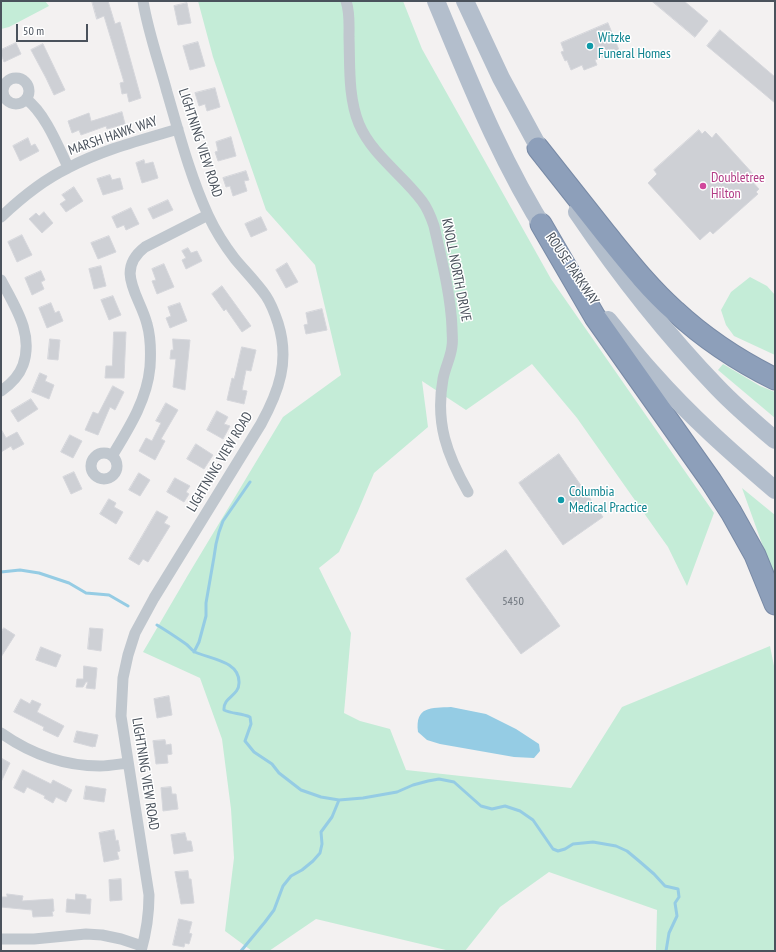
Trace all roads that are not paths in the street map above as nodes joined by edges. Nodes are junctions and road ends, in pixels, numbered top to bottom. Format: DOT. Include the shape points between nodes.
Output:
graph roads {
  1 [pos="144,1"];
  2 [pos="346,1"];
  3 [pos="436,1"];
  4 [pos="465,1"];
  5 [pos="26,99"];
  6 [pos="178,129"];
  7 [pos="538,148"];
  8 [pos="68,167"];
  9 [pos="208,216"];
  10 [pos="1,217"];
  11 [pos="541,224"];
  12 [pos="1,280"];
  13 [pos="775,379"];
  14 [pos="1,390"];
  15 [pos="775,440"];
  16 [pos="112,456"];
  17 [pos="775,490"];
  18 [pos="468,492"];
  19 [pos="775,604"];
  20 [pos="1,734"];
  21 [pos="128,763"];
  22 [pos="1,939"];
  23 [pos="142,949"];
  1 -- 6 [label="street, LIGHTNING VIEW ROAD"];
  2 -- 18 [label="street, KNOLL NORTH DRIVE" via="349,19 350,83 355,115 367,139 423,202 434,226 452,327 452,347 441,394 443,434 455,469"];
  3 -- 11 [label="main road, ROUSE PARKWAY" via="482,110"];
  4 -- 7 [label="main road" via="500,78"];
  5 -- 8 [label="street" via="41,114"];
  6 -- 8 [label="street, MARSH HAWK WAY"];
  6 -- 9 [label="street, LIGHTNING VIEW ROAD"];
  7 -- 13 [label="highway" via="631,265 674,311 727,352"];
  7 -- 15 [label="main road" via="575,209 635,294 718,388"];
  8 -- 10 [label="street, MARSH HAWK WAY" via="28,193"];
  9 -- 16 [label="street" via="145,247 133,259 130,268 131,285 147,323 150,367 138,411"];
  9 -- 21 [label="street, LIGHTNING VIEW ROAD" via="230,251 274,310 280,329 283,366 273,402 261,424 135,633 122,678 121,716"];
  11 -- 17 [label="main road, ROUSE PARKWAY" via="602,313 652,374 692,416"];
  11 -- 19 [label="highway" via="595,317 707,474 731,512 755,555"];
  12 -- 14 [label="street" via="22,320 27,345 22,368 8,386"];
  20 -- 21 [label="street" via="26,749 57,760 101,766"];
  21 -- 23 [label="street, LIGHTNING VIEW ROAD" via="149,895 149,914"];
  22 -- 23 [label="street" via="102,935"];
}
